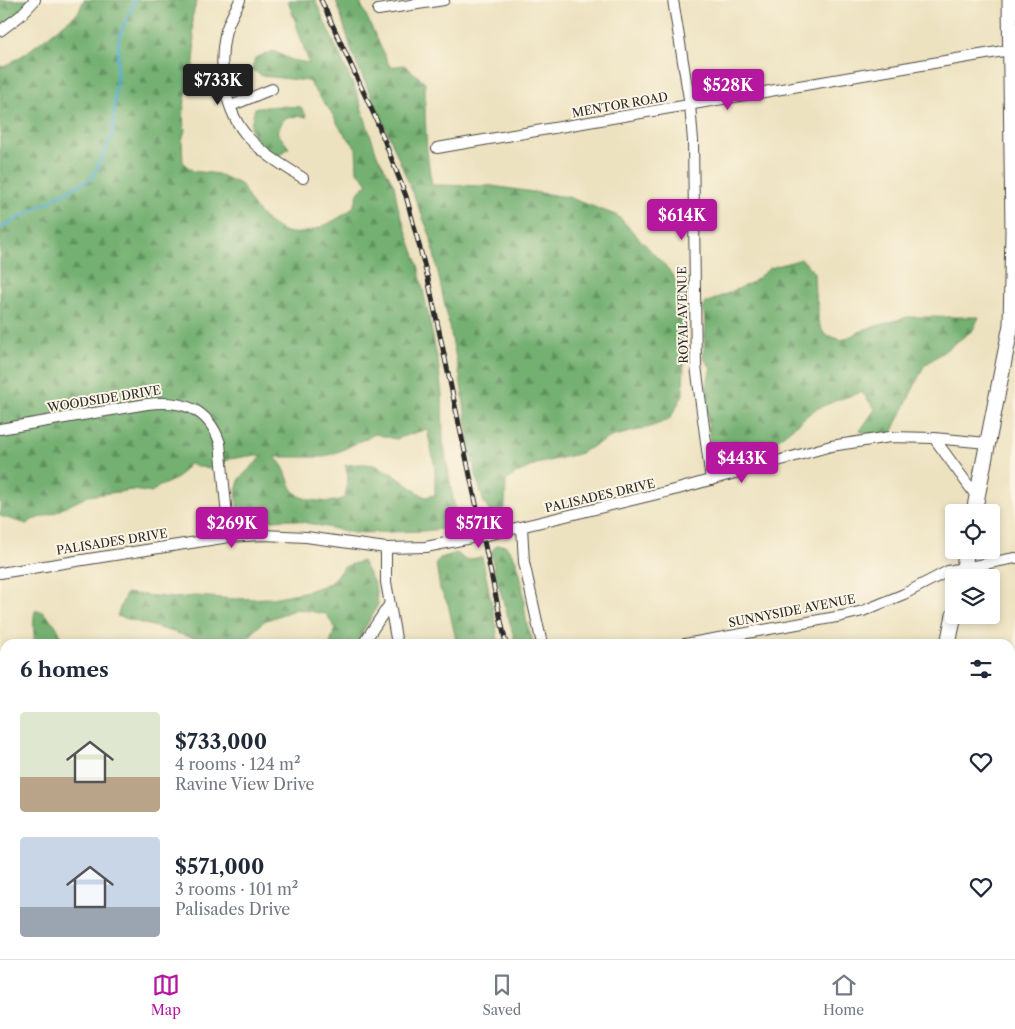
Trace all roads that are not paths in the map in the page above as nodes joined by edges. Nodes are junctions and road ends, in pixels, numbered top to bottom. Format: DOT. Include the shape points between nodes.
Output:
graph roads {
  1 [pos="35,0"];
  2 [pos="240,0"];
  3 [pos="444,0"];
  4 [pos="673,0"];
  5 [pos="1010,0"];
  6 [pos="378,10"];
  7 [pos="0,31"];
  8 [pos="1013,50"];
  9 [pos="272,89"];
  10 [pos="690,105"];
  11 [pos="231,106"];
  12 [pos="436,148"];
  13 [pos="303,178"];
  14 [pos="0,429"];
  15 [pos="934,438"];
  16 [pos="988,443"];
  17 [pos="711,480"];
  18 [pos="977,497"];
  19 [pos="976,504"];
  20 [pos="522,527"];
  21 [pos="229,537"];
  22 [pos="386,548"];
  23 [pos="1015,558"];
  24 [pos="974,569"];
  25 [pos="0,573"];
  26 [pos="945,573"];
  27 [pos="389,605"];
  28 [pos="952,624"];
  29 [pos="366,639"];
  30 [pos="396,639"];
  31 [pos="541,639"];
  32 [pos="713,639"];
  33 [pos="949,639"];
  1 -- 7 [label="street"];
  2 -- 11 [label="street" via="225,34 222,62 224,85"];
  3 -- 6 [label="street"];
  4 -- 10 [label="street, ROYAL AVENUE"];
  5 -- 8 [label="main road"];
  8 -- 10 [label="street, MENTOR ROAD"];
  8 -- 16 [label="main road" via="1011,325"];
  9 -- 11 [label="street"];
  10 -- 12 [label="street, MENTOR ROAD"];
  10 -- 17 [label="street, ROYAL AVENUE" via="696,366"];
  11 -- 13 [label="street" via="247,136"];
  14 -- 21 [label="street, WOODSIDE DRIVE" via="147,404 170,402 186,406 201,415 220,443"];
  15 -- 16 [label="street, PALISADES DRIVE"];
  15 -- 17 [label="street, PALISADES DRIVE" via="890,437 832,446"];
  15 -- 18 [label="street"];
  16 -- 18 [label="main road"];
  17 -- 20 [label="street, PALISADES DRIVE"];
  18 -- 19 [label="main road"];
  20 -- 22 [label="street, PALISADES DRIVE, bridge" via="426,547"];
  20 -- 31 [label="street" via="524,562"];
  21 -- 22 [label="street, PALISADES DRIVE" via="298,536"];
  21 -- 25 [label="street, PALISADES DRIVE"];
  22 -- 27 [label="street"];
  23 -- 24 [label="street, SUNNYSIDE AVENUE"];
  26 -- 32 [label="street, SUNNYSIDE AVENUE" via="863,611"];
  27 -- 29 [label="street"];
  27 -- 30 [label="street"];
  28 -- 33 [label="main road"];
}
